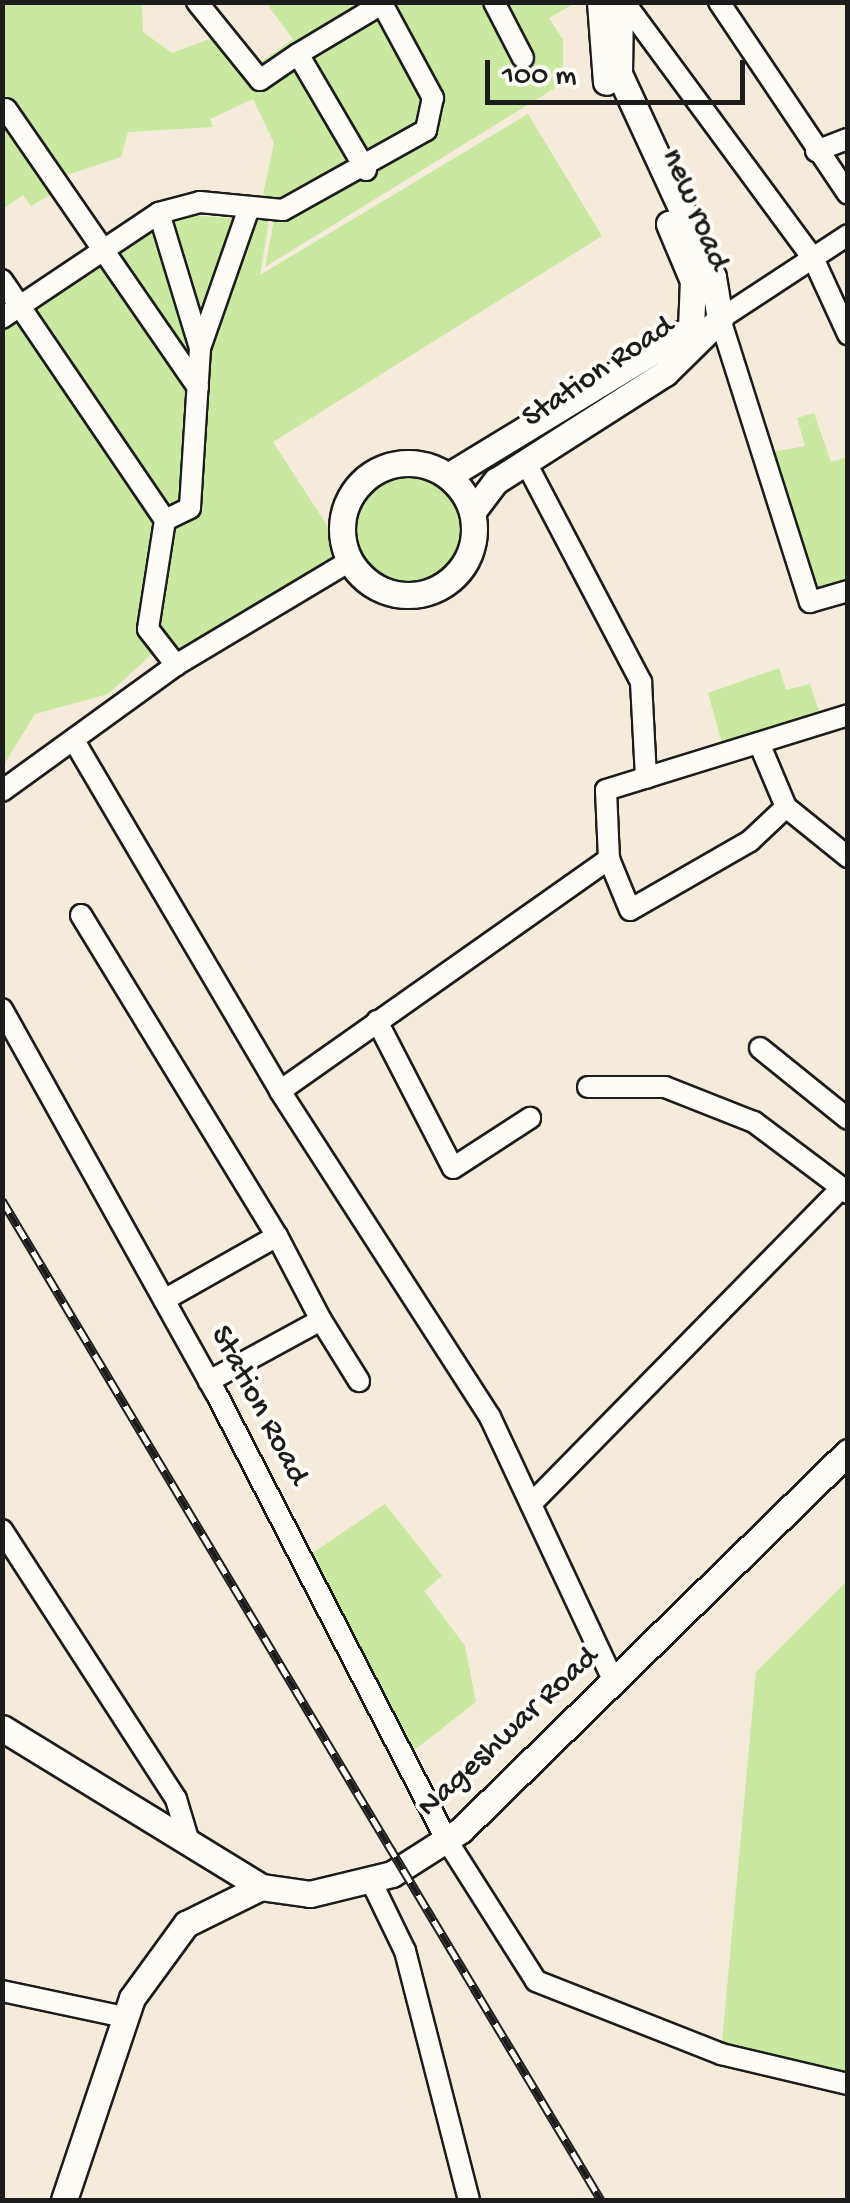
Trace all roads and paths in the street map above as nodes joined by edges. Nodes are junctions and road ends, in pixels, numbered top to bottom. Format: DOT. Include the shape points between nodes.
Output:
graph roads {
  1 [pos="197,2"];
  2 [pos="494,2"];
  3 [pos="600,2"];
  4 [pos="622,2"];
  5 [pos="719,2"];
  6 [pos="383,3"];
  7 [pos="298,54"];
  8 [pos="523,58"];
  9 [pos="6,109"];
  10 [pos="848,139"];
  11 [pos="816,150"];
  12 [pos="366,170"];
  13 [pos="848,194"];
  14 [pos="249,208"];
  15 [pos="159,213"];
  16 [pos="848,235"];
  17 [pos="102,248"];
  18 [pos="813,258"];
  19 [pos="2,280"];
  20 [pos="693,282"];
  21 [pos="11,312"];
  22 [pos="720,319"];
  23 [pos="691,328"];
  24 [pos="848,334"];
  25 [pos="200,348"];
  26 [pos="198,387"];
  27 [pos="525,461"];
  28 [pos="448,476"];
  29 [pos="473,511"];
  30 [pos="166,520"];
  31 [pos="350,560"];
  32 [pos="848,591"];
  33 [pos="176,664"];
  34 [pos="848,715"];
  35 [pos="76,744"];
  36 [pos="759,744"];
  37 [pos="646,778"];
  38 [pos="2,791"];
  39 [pos="786,807"];
  40 [pos="848,857"];
  41 [pos="610,859"];
  42 [pos="82,914"];
  43 [pos="2,1009"];
  44 [pos="376,1021"];
  45 [pos="760,1048"];
  46 [pos="588,1087"];
  47 [pos="280,1092"];
  48 [pos="530,1118"];
  49 [pos="848,1119"];
  50 [pos="844,1190"];
  51 [pos="278,1236"];
  52 [pos="164,1300"];
  53 [pos="321,1320"];
  54 [pos="210,1381"];
  55 [pos="359,1381"];
  56 [pos="848,1452"];
  57 [pos="530,1504"];
  58 [pos="2,1530"];
  59 [pos="614,1680"];
  60 [pos="2,1728"];
  61 [pos="446,1839"];
  62 [pos="190,1842"];
  63 [pos="371,1881"];
  64 [pos="261,1887"];
  65 [pos="2,1990"];
  66 [pos="124,2017"];
  67 [pos="848,2084"];
  68 [pos="64,2200"];
  69 [pos="470,2200"];
  1 -- 7 [label="street" via="260,80"];
  2 -- 8 [label="street"];
  3 -- 20 [label="main road, new road" via="602,70 616,114"];
  4 -- 18 [label="street"];
  4 -- 22 [label="main road, new road" via="619,74 713,277"];
  5 -- 11 [label="street"];
  6 -- 7 [label="street"];
  6 -- 12 [label="street" via="435,112 426,130"];
  7 -- 12 [label="street"];
  9 -- 17 [label="street"];
  10 -- 11 [label="street"];
  11 -- 13 [label="street"];
  12 -- 14 [label="street" via="283,210"];
  14 -- 15 [label="street" via="200,202"];
  14 -- 25 [label="street"];
  15 -- 17 [label="street"];
  15 -- 25 [label="street"];
  16 -- 18 [label="street"];
  17 -- 21 [label="street"];
  17 -- 26 [label="street"];
  18 -- 22 [label="street, Station Road"];
  18 -- 24 [label="street"];
  19 -- 21 [label="street"];
  20 -- 22 [label="street" via="700,311"];
  20 -- 23 [label="main road, new road"];
  21 -- 30 [label="street"];
  22 -- 23 [label="street"];
  22 -- 27 [label="main road, Station Road" via="665,373"];
  22 -- 32 [label="street" via="810,602"];
  23 -- 28 [label="main road" via="500,452"];
  25 -- 26 [label="street"];
  26 -- 30 [label="street" via="190,508"];
  27 -- 29 [label="main road, Station Road"];
  27 -- 37 [label="street" via="641,682"];
  28 -- 29 [label="main road"];
  28 -- 31 [label="main road" via="406,463 365,479 343,517"];
  29 -- 31 [label="main road" via="471,554 444,586 381,590"];
  30 -- 33 [label="street" via="148,629"];
  31 -- 33 [label="street"];
  33 -- 35 [label="street"];
  34 -- 36 [label="street"];
  35 -- 38 [label="street"];
  35 -- 47 [label="street"];
  36 -- 37 [label="street"];
  36 -- 39 [label="street"];
  37 -- 41 [label="street" via="606,790"];
  39 -- 40 [label="street"];
  39 -- 41 [label="street" via="750,841 630,910"];
  41 -- 44 [label="street"];
  42 -- 51 [label="street"];
  43 -- 52 [label="street, Station Road"];
  44 -- 47 [label="street"];
  44 -- 48 [label="street" via="453,1168"];
  45 -- 49 [label="street"];
  46 -- 50 [label="street" via="666,1086 754,1122"];
  47 -- 57 [label="street" via="490,1417"];
  50 -- 57 [label="street"];
  51 -- 52 [label="street"];
  51 -- 53 [label="street"];
  52 -- 54 [label="street, Station Road"];
  53 -- 54 [label="street"];
  53 -- 55 [label="street"];
  54 -- 61 [label="street, Station Road"];
  56 -- 59 [label="main road, Nageshwar Road"];
  57 -- 59 [label="street"];
  58 -- 62 [label="street" via="176,1799"];
  59 -- 61 [label="main road, Nageshwar Road"];
  60 -- 62 [label="main road, Nageshwar Road"];
  61 -- 63 [label="main road, Nageshwar Road"];
  61 -- 67 [label="street, Station Road" via="536,1981 721,2054"];
  62 -- 64 [label="main road, Nageshwar Road"];
  63 -- 64 [label="main road, Nageshwar Road" via="310,1894"];
  63 -- 69 [label="street" via="405,1951"];
  64 -- 66 [label="main road" via="186,1924"];
  65 -- 66 [label="street"];
  66 -- 68 [label="main road"];
}
